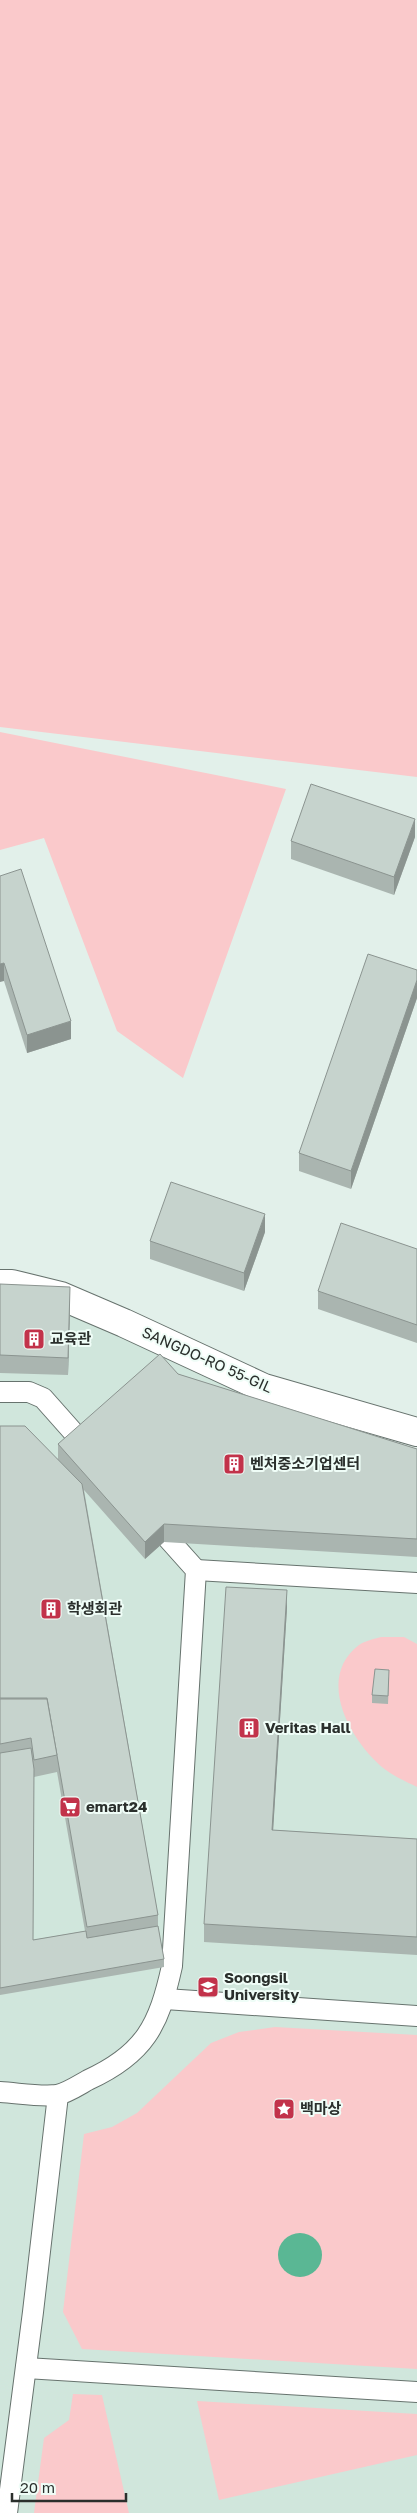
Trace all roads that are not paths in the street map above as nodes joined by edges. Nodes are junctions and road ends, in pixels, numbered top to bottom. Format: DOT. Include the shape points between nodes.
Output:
graph roads {
  1 [pos="0,1284"];
  2 [pos="0,1392"];
  3 [pos="417,1432"];
  4 [pos="100,1462"];
  5 [pos="138,1505"];
  6 [pos="196,1570"];
  7 [pos="417,1583"];
  8 [pos="165,1999"];
  9 [pos="417,2016"];
  10 [pos="0,2092"];
  11 [pos="58,2095"];
  12 [pos="26,2368"];
  13 [pos="417,2392"];
  14 [pos="7,2513"];
  1 -- 3 [label="street, SANGDO-RO 55-GIL" via="61,1296 264,1388"];
  2 -- 4 [label="lane" via="29,1392 43,1398"];
  5 -- 6 [label="lane"];
  6 -- 7 [label="lane"];
  6 -- 8 [label="lane" via="172,1966"];
  8 -- 9 [label="lane"];
  8 -- 11 [label="lane" via="146,2038 127,2058 105,2073"];
  10 -- 11 [label="lane"];
  11 -- 12 [label="lane"];
  12 -- 13 [label="lane"];
  12 -- 14 [label="lane"];
}
